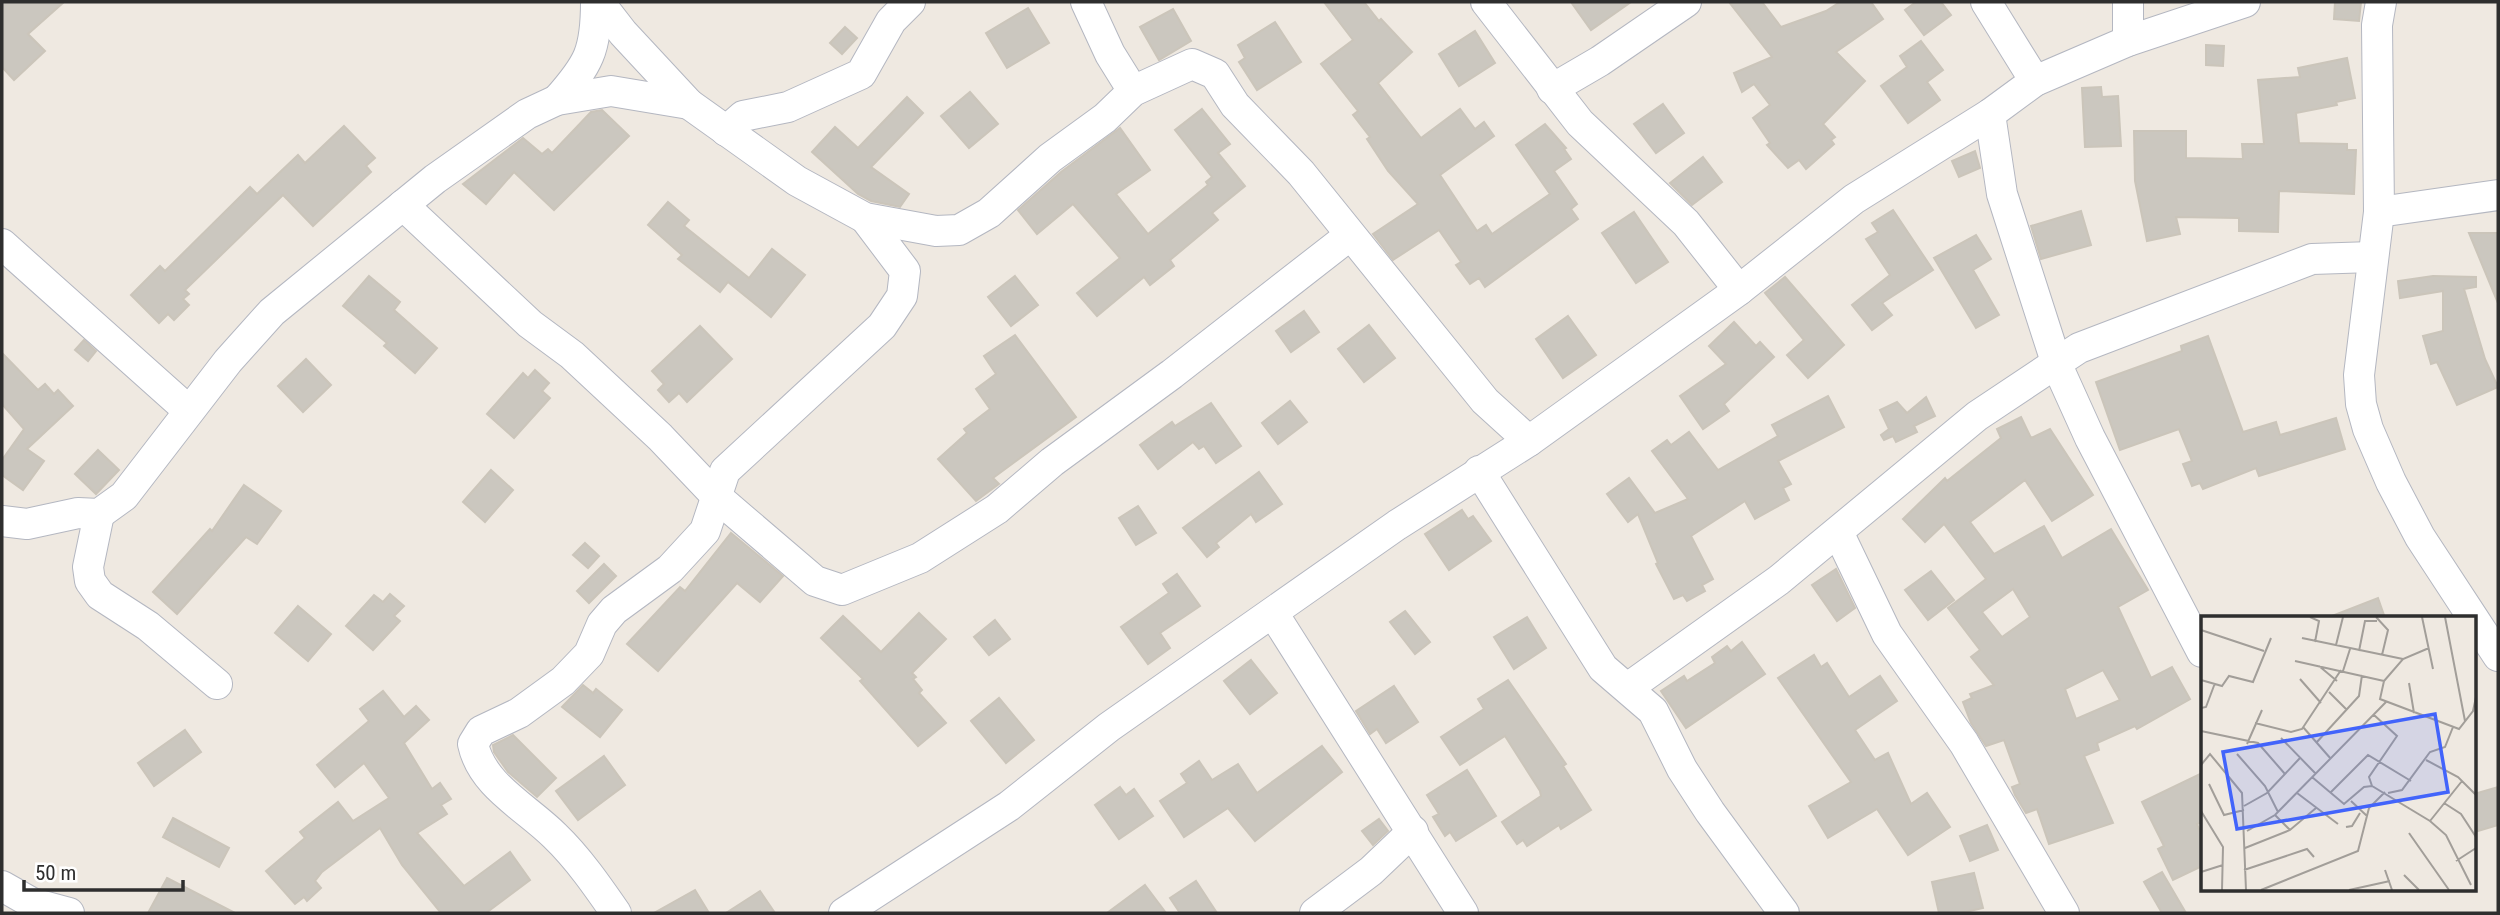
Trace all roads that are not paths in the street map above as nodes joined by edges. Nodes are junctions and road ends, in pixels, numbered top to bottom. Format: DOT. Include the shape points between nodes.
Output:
graph roads {
  1 [pos="597,2"];
  2 [pos="910,2"];
  3 [pos="1086,2"];
  4 [pos="1486,2"];
  5 [pos="1686,2"];
  6 [pos="1986,2"];
  7 [pos="2128,2"];
  8 [pos="2245,2"];
  9 [pos="2381,2"];
  10 [pos="2128,41"];
  11 [pos="2035,81"];
  12 [pos="1552,89"];
  13 [pos="1132,90"];
  14 [pos="557,100"];
  15 [pos="690,104"];
  16 [pos="1990,114"];
  17 [pos="726,131"];
  18 [pos="2498,195"];
  19 [pos="403,205"];
  20 [pos="2379,212"];
  21 [pos="865,218"];
  22 [pos="1349,236"];
  23 [pos="2,244"];
  24 [pos="2372,257"];
  25 [pos="1739,290"];
  26 [pos="2057,365"];
  27 [pos="189,411"];
  28 [pos="1529,441"];
  29 [pos="1479,471"];
  30 [pos="718,498"];
  31 [pos="99,513"];
  32 [pos="2,521"];
  33 [pos="1838,532"];
  34 [pos="1273,613"];
  35 [pos="2472,616"];
  36 [pos="2476,622"];
  37 [pos="2201,648"];
  38 [pos="2498,656"];
  39 [pos="216,684"];
  40 [pos="1629,687"];
  41 [pos="1413,831"];
  42 [pos="2,886"];
  43 [pos="69,913"];
  44 [pos="616,913"];
  45 [pos="845,913"];
  46 [pos="1315,913"];
  47 [pos="1463,913"];
  48 [pos="1784,913"];
  49 [pos="2064,913"];
  1 -- 14 [label="street" via="596,35 584,70"];
  1 -- 15 [label="street"];
  2 -- 17 [label="street" via="891,21 862,74 788,107 743,116"];
  3 -- 13 [label="street"];
  4 -- 12 [label="street"];
  5 -- 12 [label="street"];
  6 -- 11 [label="street"];
  7 -- 10 [label="street"];
  8 -- 10 [label="street"];
  9 -- 20 [label="street" via="2377,25"];
  10 -- 11 [label="street"];
  11 -- 16 [label="street"];
  12 -- 25 [label="street" via="1621,165 1686,223"];
  13 -- 21 [label="street" via="1105,118 1050,158 989,213 959,230 936,231"];
  13 -- 22 [label="street" via="1192,64 1215,74 1235,105 1301,173"];
  14 -- 15 [label="street" via="611,91"];
  14 -- 19 [label="street" via="489,138"];
  15 -- 17 [label="street"];
  16 -- 25 [label="street" via="1854,199"];
  16 -- 26 [label="street" via="2002,194"];
  17 -- 21 [label="street" via="797,181"];
  18 -- 20 [label="street"];
  19 -- 27 [label="street" via="272,313"];
  19 -- 30 [label="street" via="660,437"];
  20 -- 24 [label="street"];
  21 -- 30 [label="street" via="905,271 902,296 882,326 725,471"];
  22 -- 28 [label="street" via="1485,401"];
  22 -- 30 [label="street" via="997,509 920,558 868,580 842,590 815,581"];
  23 -- 27 [label="street"];
  24 -- 26 [label="street" via="2312,259 2079,348"];
  24 -- 35 [label="street" via="2359,375 2361,404 2368,429 2420,537"];
  25 -- 28 [label="street"];
  26 -- 33 [label="street" via="1977,416"];
  26 -- 37 [label="street" via="2090,438"];
  27 -- 31 [label="street" via="124,496"];
  28 -- 29 [label="street"];
  29 -- 34 [label="street"];
  29 -- 40 [label="street" via="1603,667"];
  30 -- 44 [label="street" via="705,531 670,569 614,610 602,624 589,654 563,681 519,713 481,731 473,744 477,761 520,809 554,835"];
  31 -- 32 [label="street" via="27,524"];
  31 -- 39 [label="street" via="88,567 90,581 100,595 148,626"];
  33 -- 40 [label="street"];
  33 -- 49 [label="street" via="1887,634 1965,743"];
  34 -- 41 [label="street"];
  34 -- 45 [label="street" via="1109,727 1009,806"];
  36 -- 38 [label="street"];
  40 -- 48 [label="street" via="1653,711 1682,769"];
  41 -- 46 [label="street" via="1371,872"];
  41 -- 47 [label="street"];
  42 -- 43 [label="street" via="33,903"];
}
